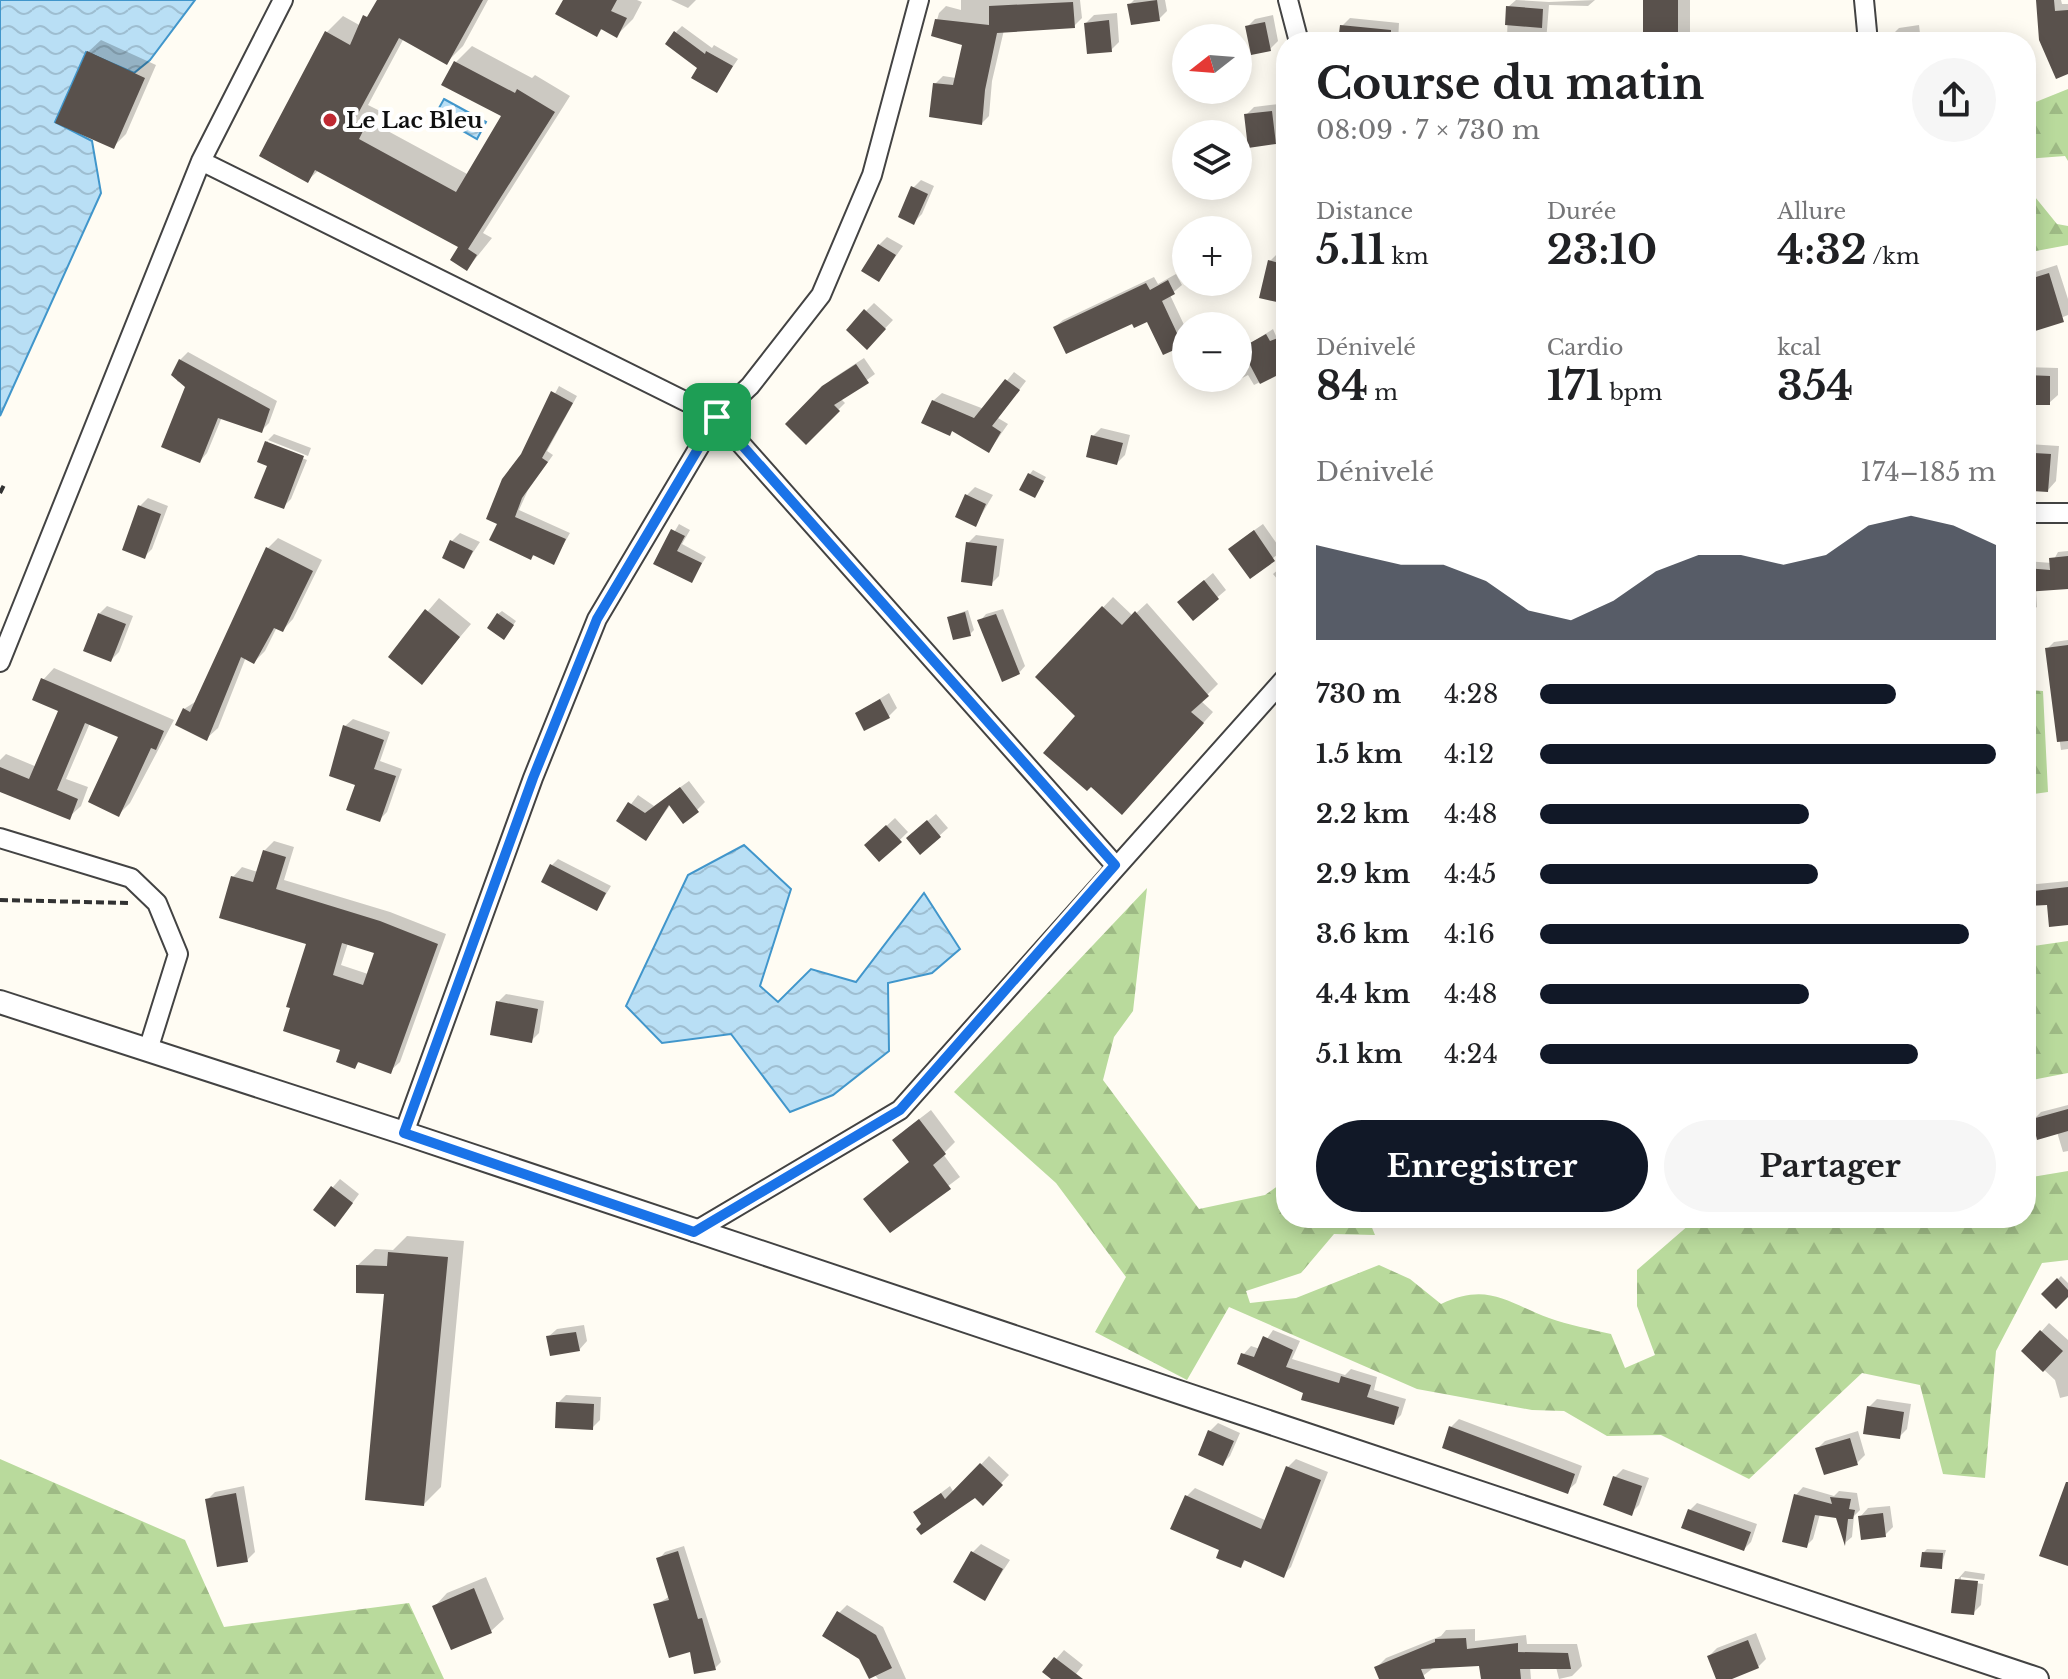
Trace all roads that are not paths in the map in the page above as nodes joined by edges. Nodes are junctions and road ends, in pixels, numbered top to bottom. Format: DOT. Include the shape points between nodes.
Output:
graph roads {
  1 [pos="283,0"];
  2 [pos="919,0"];
  3 [pos="1288,0"];
  4 [pos="1864,0"];
  5 [pos="1296,32"];
  6 [pos="1867,32"];
  7 [pos="201,161"];
  8 [pos="717,417"];
  9 [pos="2036,513"];
  10 [pos="2068,513"];
  11 [pos="0,662"];
  12 [pos="1276,688"];
  13 [pos="0,838"];
  14 [pos="1115,865"];
  15 [pos="0,1002"];
  16 [pos="148,1050"];
  17 [pos="404,1133"];
  18 [pos="694,1232"];
  19 [pos="2037,1679"];
  1 -- 7 [label="street"];
  2 -- 8 [label="street" via="872,175 821,295 750,386"];
  3 -- 5 [label="street"];
  4 -- 6 [label="street"];
  7 -- 8 [label="street"];
  7 -- 11 [label="street"];
  8 -- 14 [label="street"];
  8 -- 17 [label="street" via="597,619 533,778"];
  9 -- 10 [label="street"];
  12 -- 14 [label="street"];
  13 -- 16 [label="street" via="131,878 157,903 178,954"];
  14 -- 18 [label="street" via="900,1110"];
  15 -- 16 [label="street"];
  16 -- 17 [label="street"];
  17 -- 18 [label="street"];
  18 -- 19 [label="street"];
}
